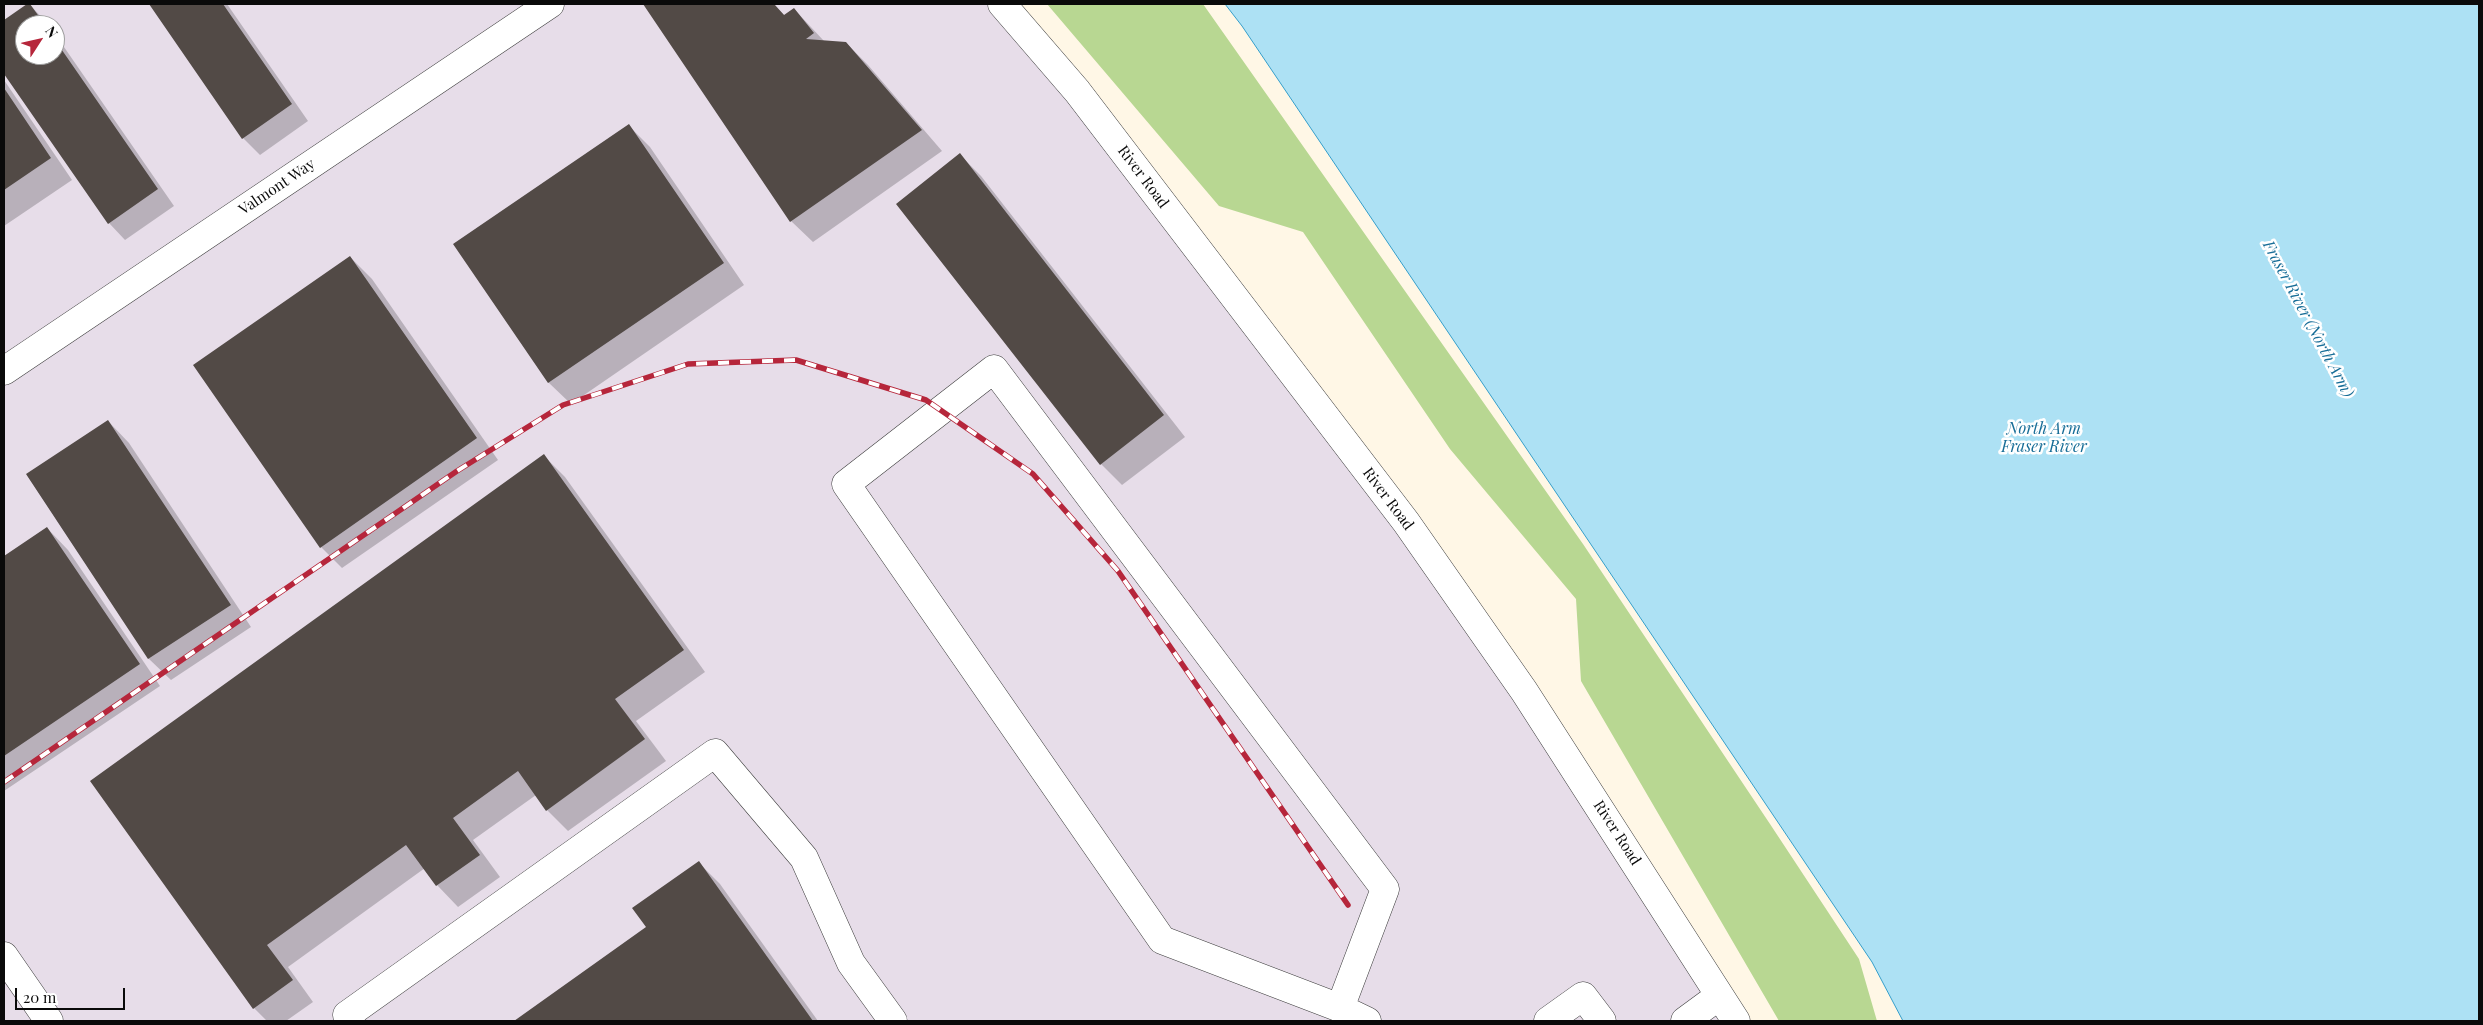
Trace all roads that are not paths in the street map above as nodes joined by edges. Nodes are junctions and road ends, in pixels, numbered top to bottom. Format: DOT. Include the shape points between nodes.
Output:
graph roads {
  1 [pos="550,4"];
  2 [pos="1002,4"];
  3 [pos="4,371"];
  4 [pos="4,956"];
  5 [pos="1719,996"];
  6 [pos="1340,1008"];
  7 [pos="49,1021"];
  8 [pos="351,1021"];
  9 [pos="893,1021"];
  10 [pos="1367,1021"];
  11 [pos="1548,1021"];
  12 [pos="1602,1021"];
  13 [pos="1685,1021"];
  14 [pos="1736,1021"];
  1 -- 3 [label="street, Valmont Way"];
  2 -- 5 [label="street, River Road" via="1077,91 1406,522 1524,691"];
  4 -- 7 [label="street"];
  5 -- 13 [label="street"];
  5 -- 14 [label="street, River Road"];
  6 -- 6 [label="street" via="1162,940 846,484 994,369 1385,889"];
  6 -- 10 [label="street"];
  8 -- 9 [label="street" via="347,1016 715,753 804,858 851,963"];
  11 -- 12 [label="street" via="1583,996"];
}
